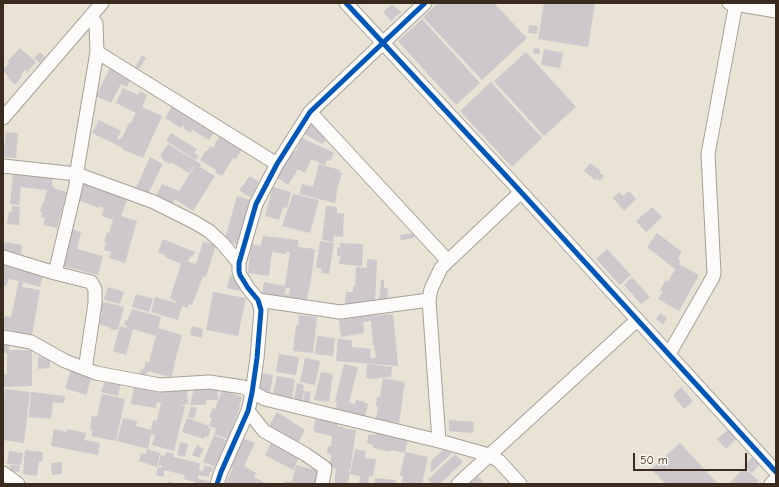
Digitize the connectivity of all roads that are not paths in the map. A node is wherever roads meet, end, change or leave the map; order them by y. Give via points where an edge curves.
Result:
1 (102, 3) edge
2 (346, 3) edge
3 (425, 3) edge
4 (734, 3) edge
5 (776, 11) edge
6 (91, 16) junction
7 (382, 43) junction
8 (97, 52) junction
9 (310, 112) junction
10 (3, 118) edge
11 (277, 164) junction
12 (3, 166) edge
13 (77, 174) junction
14 (522, 192) junction
15 (3, 257) edge
16 (448, 261) junction
17 (239, 263) junction
18 (55, 273) junction
19 (258, 300) junction
20 (429, 300) junction
21 (637, 320) junction
22 (3, 337) edge
23 (669, 354) junction
24 (83, 368) junction
25 (252, 393) junction
26 (248, 411) junction
27 (439, 441) junction
28 (489, 455) junction
29 (776, 472) edge
30 (3, 473) edge
31 (776, 479) edge
32 (18, 484) edge
33 (217, 484) edge
34 (322, 484) edge
35 (458, 484) edge
36 (520, 484) edge
37 (771, 484) edge

1 - 6 street
2 - 7 street
3 - 7 street
4 - 5 street
4 - 23 street via 708,154 714,273
6 - 8 street via 96,24
6 - 10 street
7 - 9 street
7 - 14 street
8 - 11 street
8 - 13 street
9 - 11 street
9 - 16 street
11 - 17 street via 256,204
12 - 13 street
13 - 17 street via 154,202 194,222 209,231
13 - 18 street
14 - 16 street
14 - 21 street
15 - 18 street
16 - 20 street via 441,268
17 - 19 street via 240,275
18 - 24 street via 90,282 95,290 86,363
19 - 20 street via 340,312
19 - 25 street via 261,310
20 - 27 street
21 - 23 street
21 - 28 street
22 - 24 street via 31,342
23 - 29 street
24 - 25 street via 96,373 160,385 209,382 243,387
25 - 26 street
25 - 27 street via 265,399
26 - 33 street
26 - 34 street via 264,431 325,468
27 - 28 street
28 - 35 street
28 - 36 street
30 - 32 street
31 - 37 street

